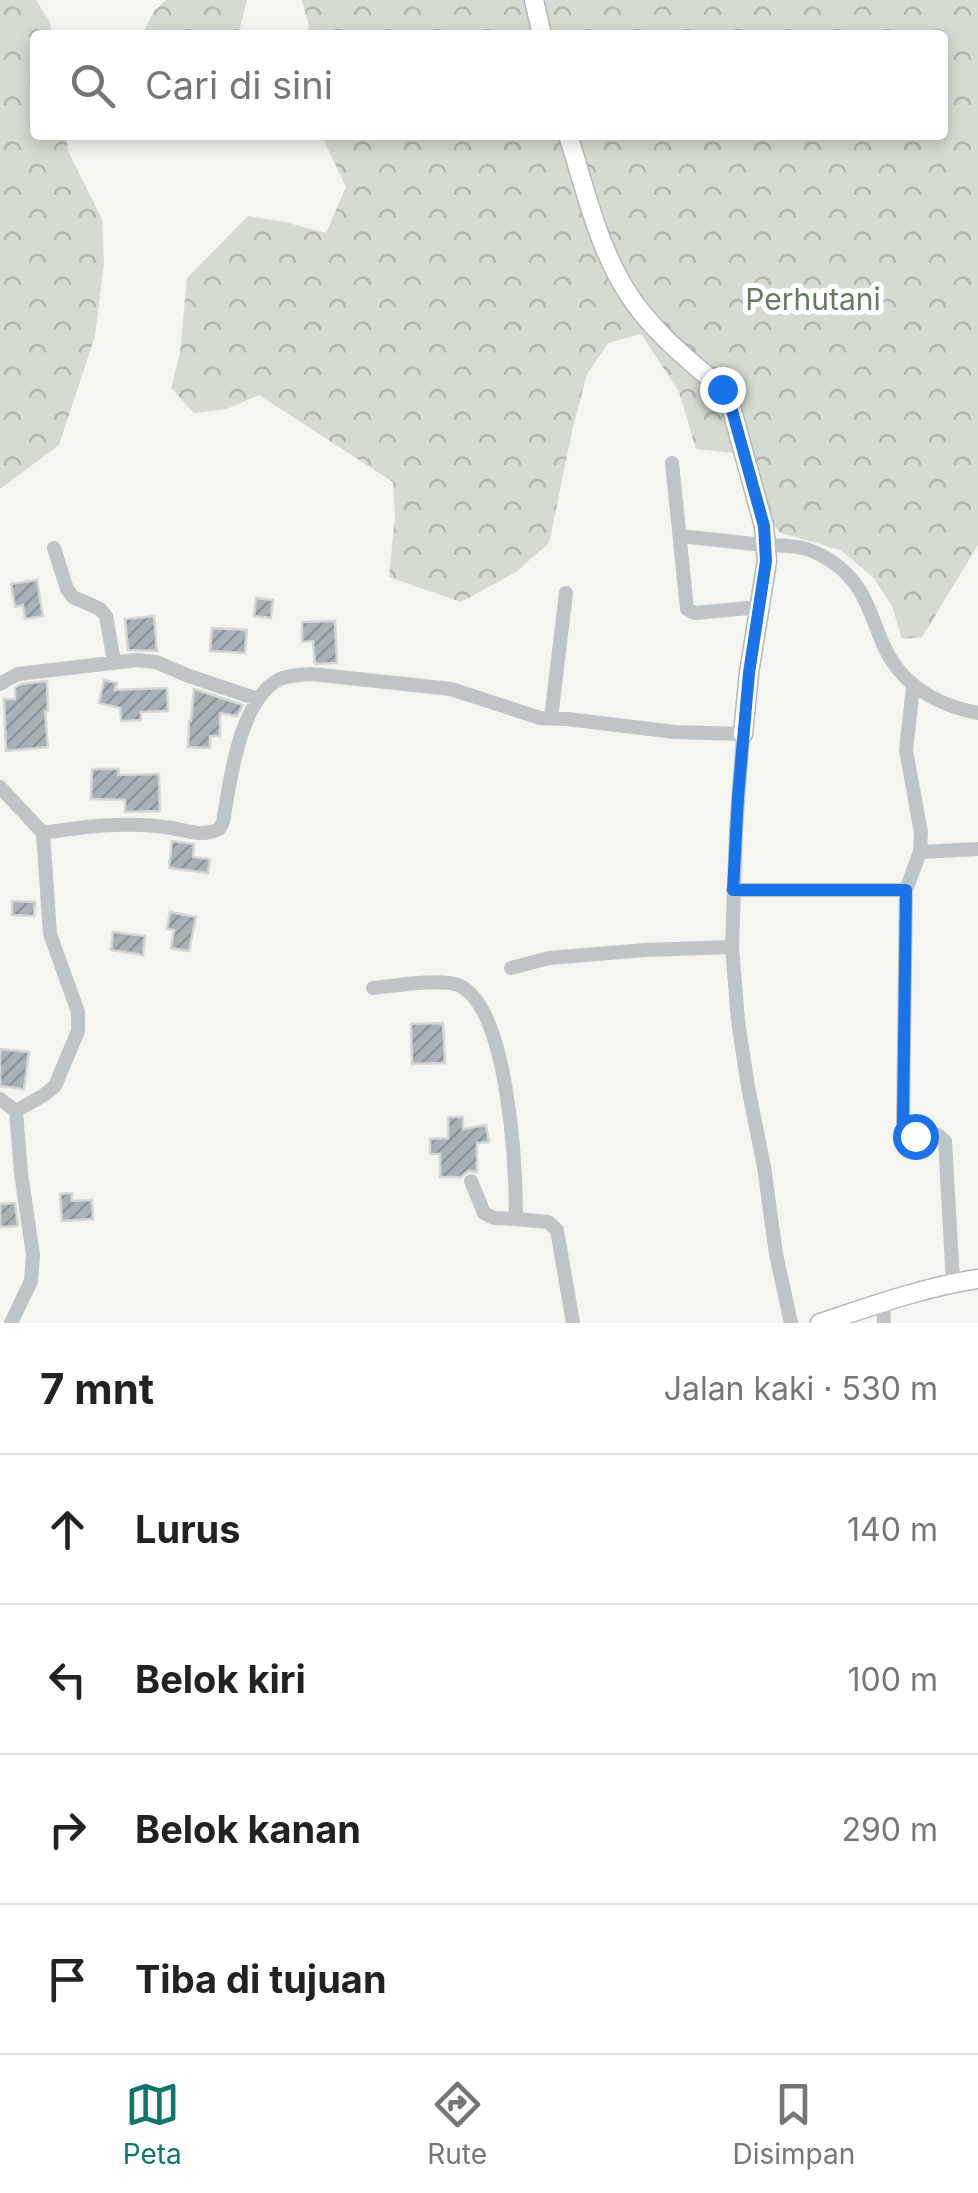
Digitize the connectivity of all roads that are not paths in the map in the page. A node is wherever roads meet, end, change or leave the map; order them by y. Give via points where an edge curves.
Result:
1 (534, 0) edge
2 (541, 30) edge
3 (570, 140) edge
4 (672, 463) dead end
5 (680, 536) junction
6 (767, 545) junction
7 (54, 548) dead end
8 (566, 592) dead end
9 (760, 607) junction
10 (114, 661) junction
11 (0, 684) edge
12 (913, 686) junction
13 (258, 699) junction
14 (978, 713) edge
15 (551, 718) junction
16 (743, 734) junction
17 (0, 787) edge
18 (43, 833) junction
19 (978, 849) edge
20 (920, 852) junction
21 (733, 890) junction
22 (906, 890) junction
23 (732, 947) junction
24 (511, 968) dead end
25 (373, 988) dead end
26 (0, 1100) edge
27 (16, 1111) junction
28 (471, 1180) dead end
29 (516, 1219) junction
30 (978, 1278) edge
31 (954, 1282) junction
32 (882, 1302) junction
33 (11, 1323) edge
34 (573, 1323) edge
35 (791, 1323) edge
36 (820, 1323) edge
37 (884, 1323) edge

1 - 2 main road
3 - 6 main road via 628,294 727,396
4 - 5 street
5 - 6 street
5 - 9 street via 690,612
6 - 9 main road
6 - 12 street via 805,548 852,577 891,660
7 - 10 street via 73,597 106,616
8 - 15 street
9 - 16 main road
10 - 11 street via 18,674
10 - 13 street via 156,662
12 - 14 street
12 - 20 street via 906,750
13 - 15 street via 280,679 311,674 452,688
13 - 18 street via 241,736 219,829 203,834 132,823
15 - 16 street
16 - 21 street
17 - 18 street
18 - 27 street via 50,934 78,1012 78,1031 55,1086
19 - 20 street
20 - 22 street
21 - 22 street
21 - 23 street
22 - 31 street via 903,1122 910,1135 946,1141
23 - 24 street via 550,958
23 - 35 street via 748,1087
25 - 29 street via 452,983 478,1003 497,1050 510,1114
26 - 27 street
27 - 33 street via 32,1255 31,1282
28 - 29 street via 484,1213
29 - 34 street via 548,1222 557,1230
30 - 31 main road
31 - 32 main road
32 - 36 main road
32 - 37 street

